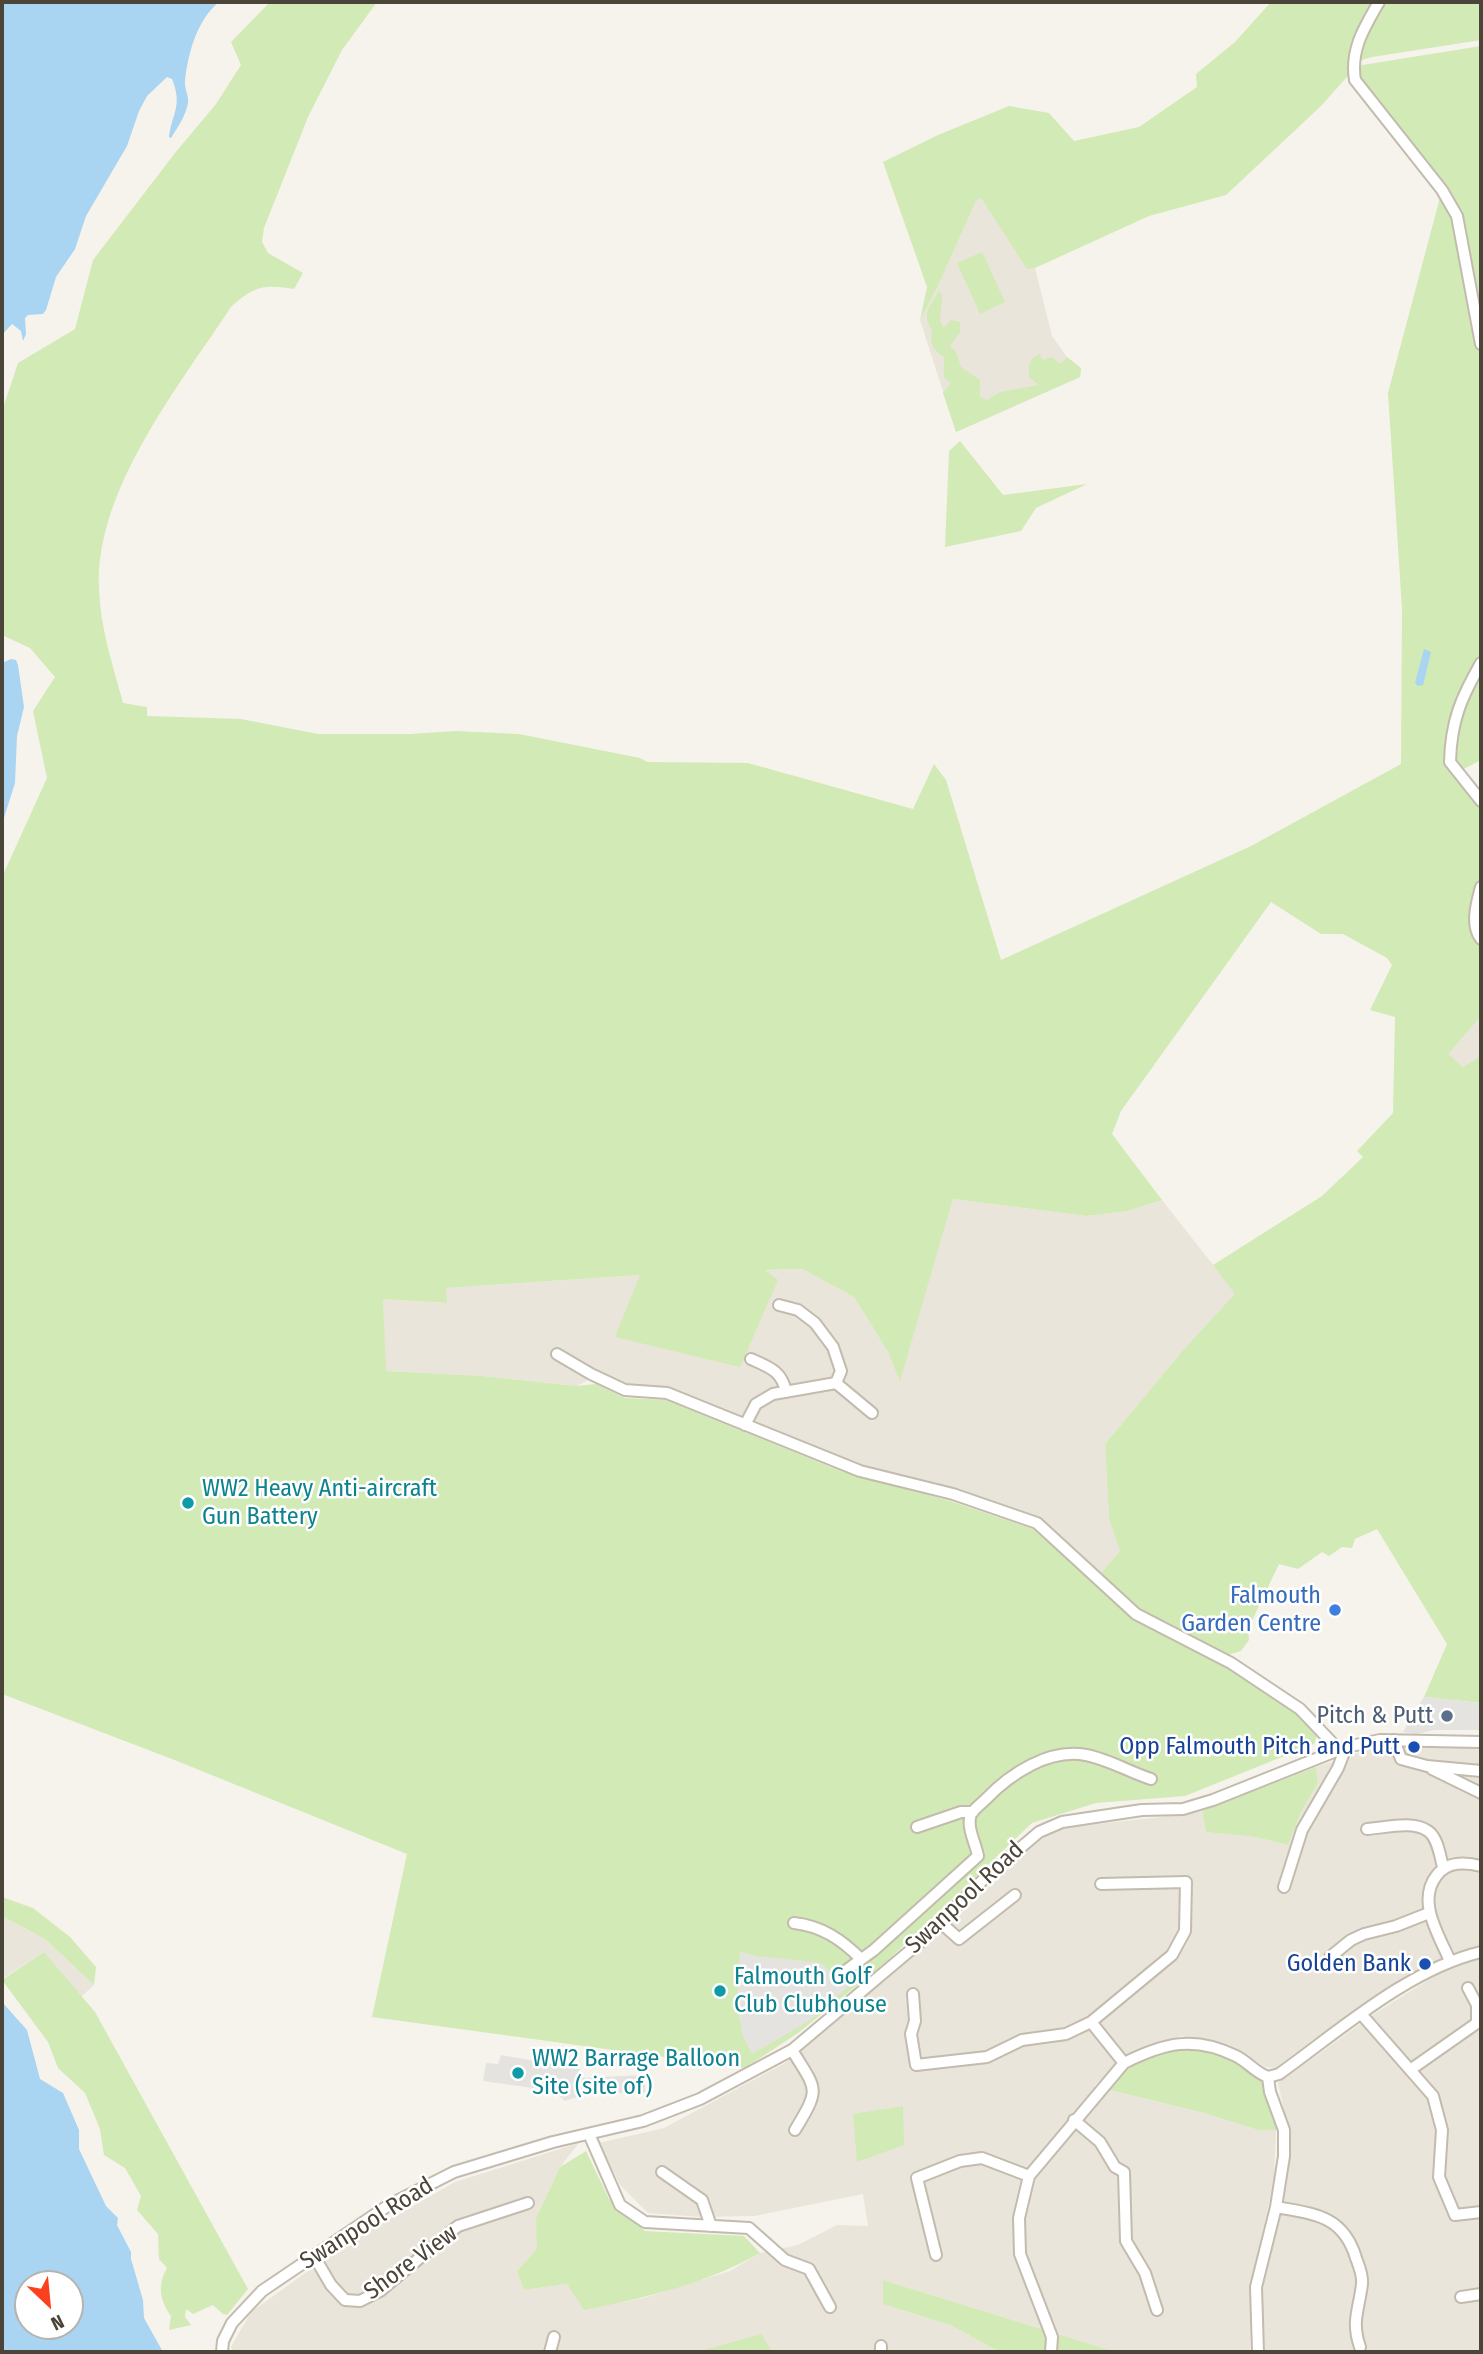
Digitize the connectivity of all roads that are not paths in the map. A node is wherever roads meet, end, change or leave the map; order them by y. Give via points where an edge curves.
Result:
1 (1379, 2) edge
2 (1481, 344) edge
3 (1481, 663) edge
4 (1481, 801) edge
5 (1481, 887) edge
6 (1481, 939) edge
7 (779, 1305) dead end
8 (557, 1354) dead end
9 (751, 1359) dead end
10 (836, 1383) junction
11 (786, 1392) junction
12 (872, 1413) dead end
13 (745, 1425) junction
14 (1394, 1740) junction
15 (1481, 1742) edge
16 (1342, 1748) junction
17 (1427, 1766) junction
18 (1481, 1771) edge
19 (1152, 1779) dead end
20 (1481, 1793) edge
21 (973, 1812) junction
22 (917, 1827) dead end
23 (1367, 1829) dead end
24 (1481, 1866) edge
25 (1443, 1867) junction
26 (1101, 1884) dead end
27 (1284, 1886) dead end
28 (1015, 1895) dead end
29 (1429, 1913) junction
30 (794, 1923) dead end
31 (941, 1923) junction
32 (1481, 1952) edge
33 (1330, 1957) dead end
34 (861, 1959) junction
35 (1450, 1961) junction
36 (837, 1977) dead end
37 (1468, 1988) dead end
38 (913, 1994) dead end
39 (1362, 2015) junction
40 (1091, 2022) junction
41 (792, 2050) junction
42 (1125, 2063) junction
43 (1410, 2070) junction
44 (1269, 2077) junction
45 (1074, 2120) junction
46 (795, 2130) dead end
47 (589, 2134) junction
48 (662, 2172) dead end
49 (1029, 2176) junction
50 (528, 2203) dead end
51 (1276, 2207) junction
52 (1481, 2212) edge
53 (711, 2226) junction
54 (936, 2255) dead end
55 (314, 2256) junction
56 (1481, 2294) edge
57 (1461, 2297) dead end
58 (830, 2307) dead end
59 (1157, 2310) dead end
60 (554, 2337) dead end
61 (1360, 2347) dead end
62 (222, 2352) edge
63 (550, 2352) edge
64 (1051, 2352) edge
65 (1258, 2352) edge

1 - 2 street via 1354,50 1355,80 1442,190 1457,216
3 - 4 street via 1451,732 1450,762
5 - 6 street via 1475,913
7 - 10 street via 798,1310 815,1323 833,1347 841,1371
8 - 13 street via 625,1390 667,1393
9 - 11 street via 784,1380
10 - 11 street
10 - 12 street
11 - 13 street via 756,1404
13 - 16 street via 860,1471 953,1494 1037,1523 1136,1614 1231,1663 1303,1711
14 - 15 street, Swanpool Road
14 - 16 street, Swanpool Road
14 - 17 street via 1401,1759
16 - 27 street via 1338,1768 1302,1830
16 - 31 street, Swanpool Road via 1183,1809 1062,1822 1030,1838
17 - 18 street
17 - 20 street
19 - 21 street via 1084,1754 1065,1755 1020,1771
21 - 22 street
21 - 34 street via 970,1826 978,1856
23 - 25 street via 1412,1826 1428,1831
24 - 25 street via 1460,1863
25 - 29 street via 1427,1897
26 - 40 street via 1185,1882 1185,1931 1172,1955
28 - 31 street via 959,1939
29 - 33 street via 1364,1934
29 - 35 street
30 - 34 street via 836,1937
31 - 41 street, Swanpool Road
32 - 35 street
34 - 36 street
35 - 39 street
37 - 43 street via 1477,2005 1477,2024
38 - 40 street via 915,2065 988,2057 1022,2040 1066,2034
39 - 43 street
39 - 44 street
40 - 42 street
41 - 46 street via 813,2084 813,2101
41 - 47 street, Swanpool Road via 700,2099 643,2121
42 - 44 street via 1171,2044 1189,2043 1226,2052
42 - 45 street
43 - 52 street via 1433,2096 1442,2130 1440,2177 1455,2215
44 - 51 street via 1284,2130
45 - 49 street
45 - 59 street via 1124,2172 1126,2241 1145,2273
47 - 53 street via 620,2205 645,2222
47 - 55 street, Swanpool Road via 454,2172 389,2205
48 - 53 street via 702,2200
49 - 54 street via 982,2158 960,2161 916,2178
49 - 64 street via 1019,2218 1020,2254 1052,2337
50 - 55 street, Shore View via 457,2226 380,2291 360,2301 345,2300
51 - 61 street via 1317,2215 1338,2225 1363,2280 1354,2328
51 - 65 street via 1255,2287
53 - 58 street via 749,2228 785,2260 809,2269
55 - 62 street, Swanpool Road via 262,2291 232,2323
56 - 57 street
60 - 63 street

